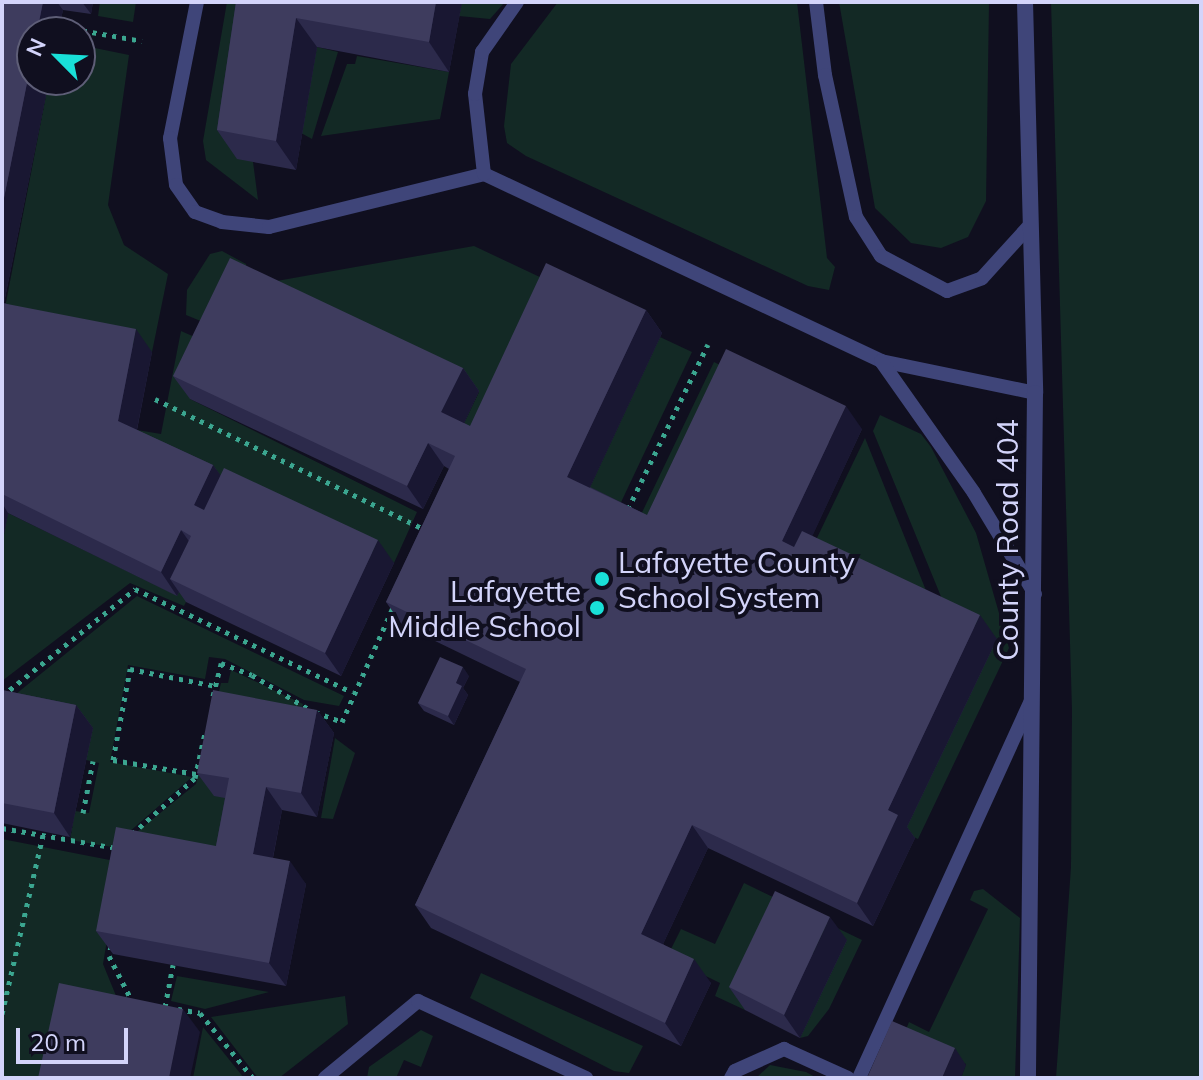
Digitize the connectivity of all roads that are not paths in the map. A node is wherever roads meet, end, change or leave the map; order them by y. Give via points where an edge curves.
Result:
1 (197, 2) edge
2 (517, 2) edge
3 (816, 2) edge
4 (1025, 2) edge
5 (484, 174) junction
6 (1031, 224) junction
7 (881, 361) junction
8 (1035, 393) junction
9 (1035, 594) junction
10 (1035, 693) junction
11 (325, 1078) edge
12 (586, 1078) edge
13 (731, 1078) edge
14 (848, 1078) edge
15 (859, 1078) edge
16 (1028, 1078) edge

1 - 5 lane via 170,138 176,185 195,212 222,222 269,227
2 - 5 lane via 482,52 475,94
3 - 6 lane via 825,75 856,217 881,256 947,291 982,278
4 - 6 street, County Road 404
5 - 7 lane
6 - 8 street, County Road 404
7 - 8 lane
7 - 9 lane via 974,493
8 - 9 street, County Road 404
9 - 10 street, County Road 404
10 - 15 lane
10 - 16 street, County Road 404
11 - 12 lane via 418,1001
13 - 14 lane via 735,1071 784,1049

